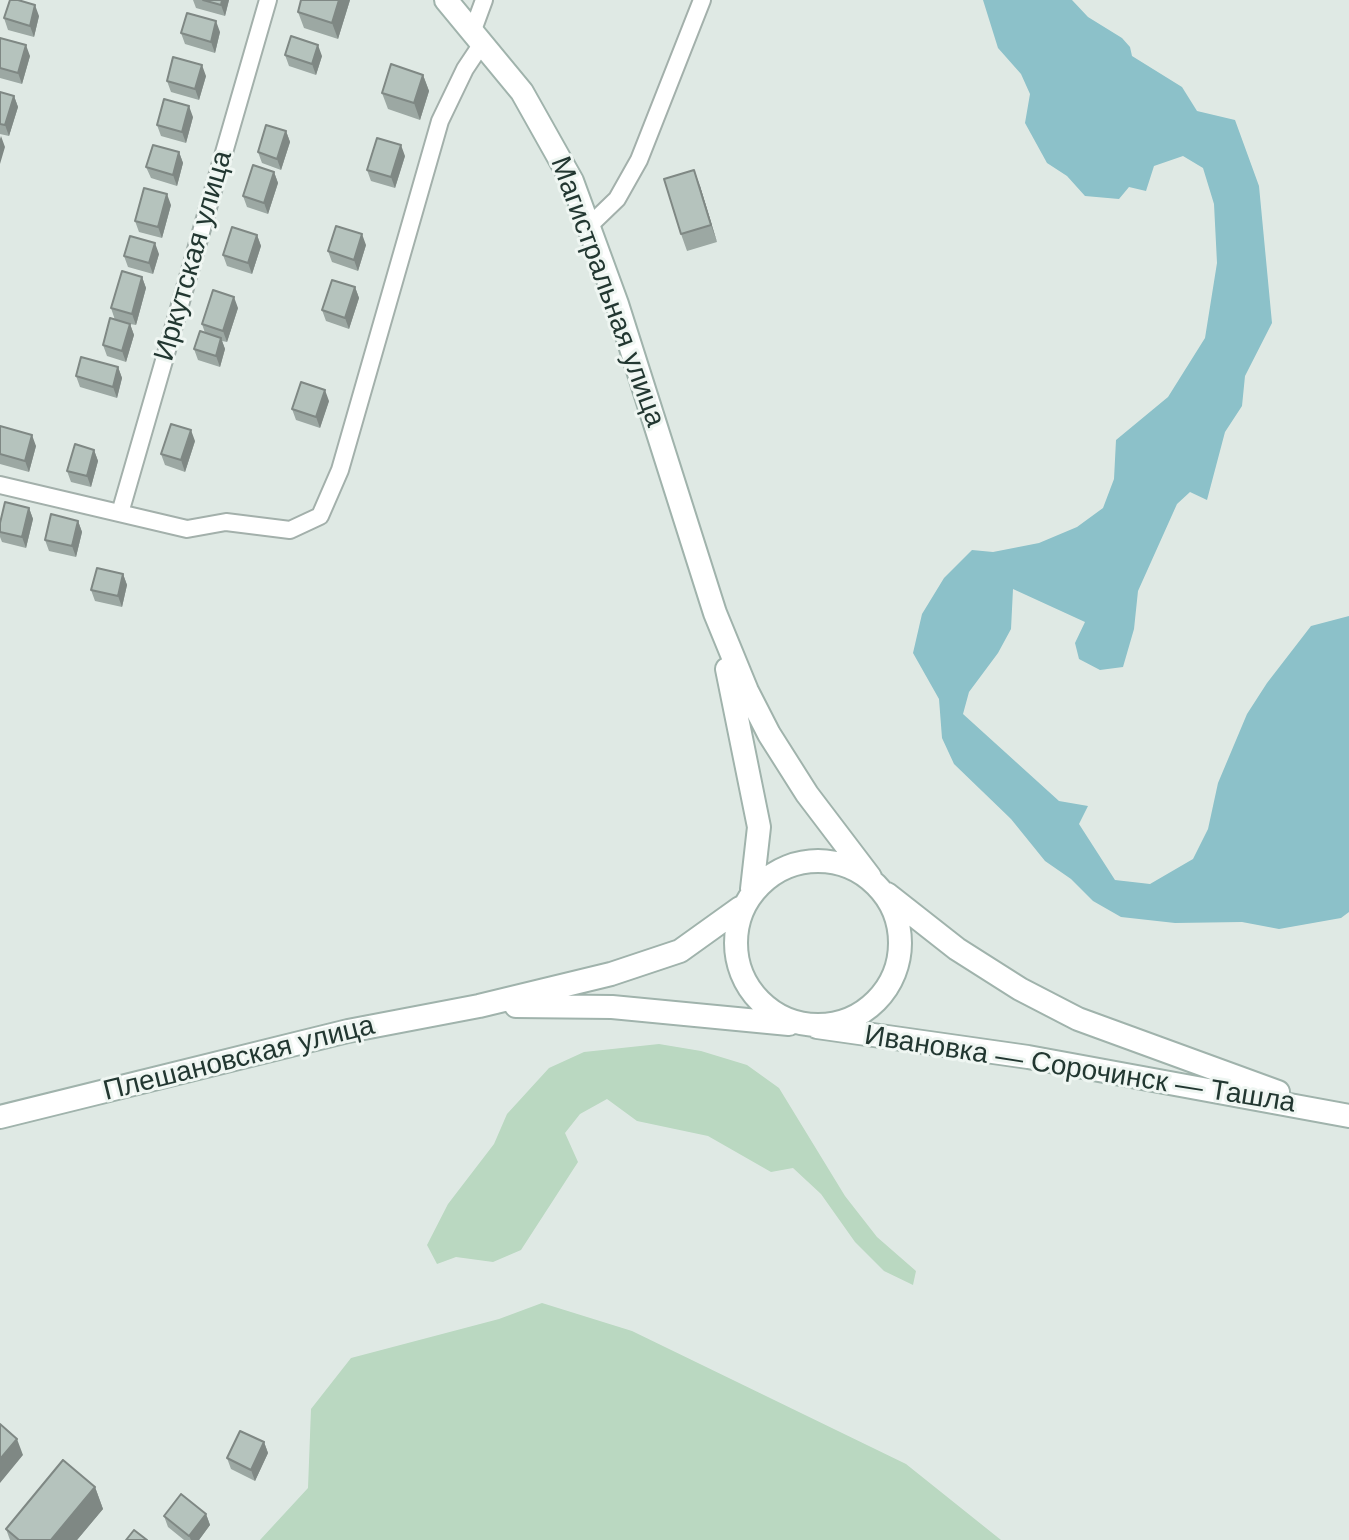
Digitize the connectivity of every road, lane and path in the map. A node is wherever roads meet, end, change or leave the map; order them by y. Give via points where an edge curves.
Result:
1 (268, 0) edge
2 (446, 0) edge
3 (484, 0) edge
4 (702, 0) edge
5 (478, 36) junction
6 (589, 226) junction
7 (0, 485) edge
8 (120, 513) junction
9 (715, 613) junction
10 (878, 885) junction
11 (746, 899) junction
12 (479, 1006) junction
13 (807, 1026) junction
14 (1346, 1115) edge
15 (0, 1117) edge

1 - 8 street, Иркутская улица
2 - 5 main road, Магистральная улица
3 - 5 street
4 - 6 street via 639,160 617,199
5 - 6 main road, Магистральная улица via 549,135
5 - 8 street via 440,121 340,470 320,516 290,530 226,522 187,529
6 - 9 main road, Магистральная улица
7 - 8 street
9 - 10 main road, Магистральная улица via 769,734 807,794
9 - 11 main road, Магистральная улица via 759,827
10 - 11 main road, Ивановка — Сорочинск — Ташла via 847,865 807,863 786,868
10 - 13 main road, Ивановка — Сорочинск — Ташла via 900,939 891,981 863,1012
10 - 14 main road, Ивановка — Сорочинск — Ташла via 957,949 1078,1019
11 - 12 main road via 680,951
11 - 13 main road, Ивановка — Сорочинск — Ташла via 737,943 744,978 773,1012
12 - 13 main road via 612,1007
12 - 15 main road, Плешановская улица via 348,1031
13 - 14 main road, Ивановка — Сорочинск — Ташла via 1028,1057

